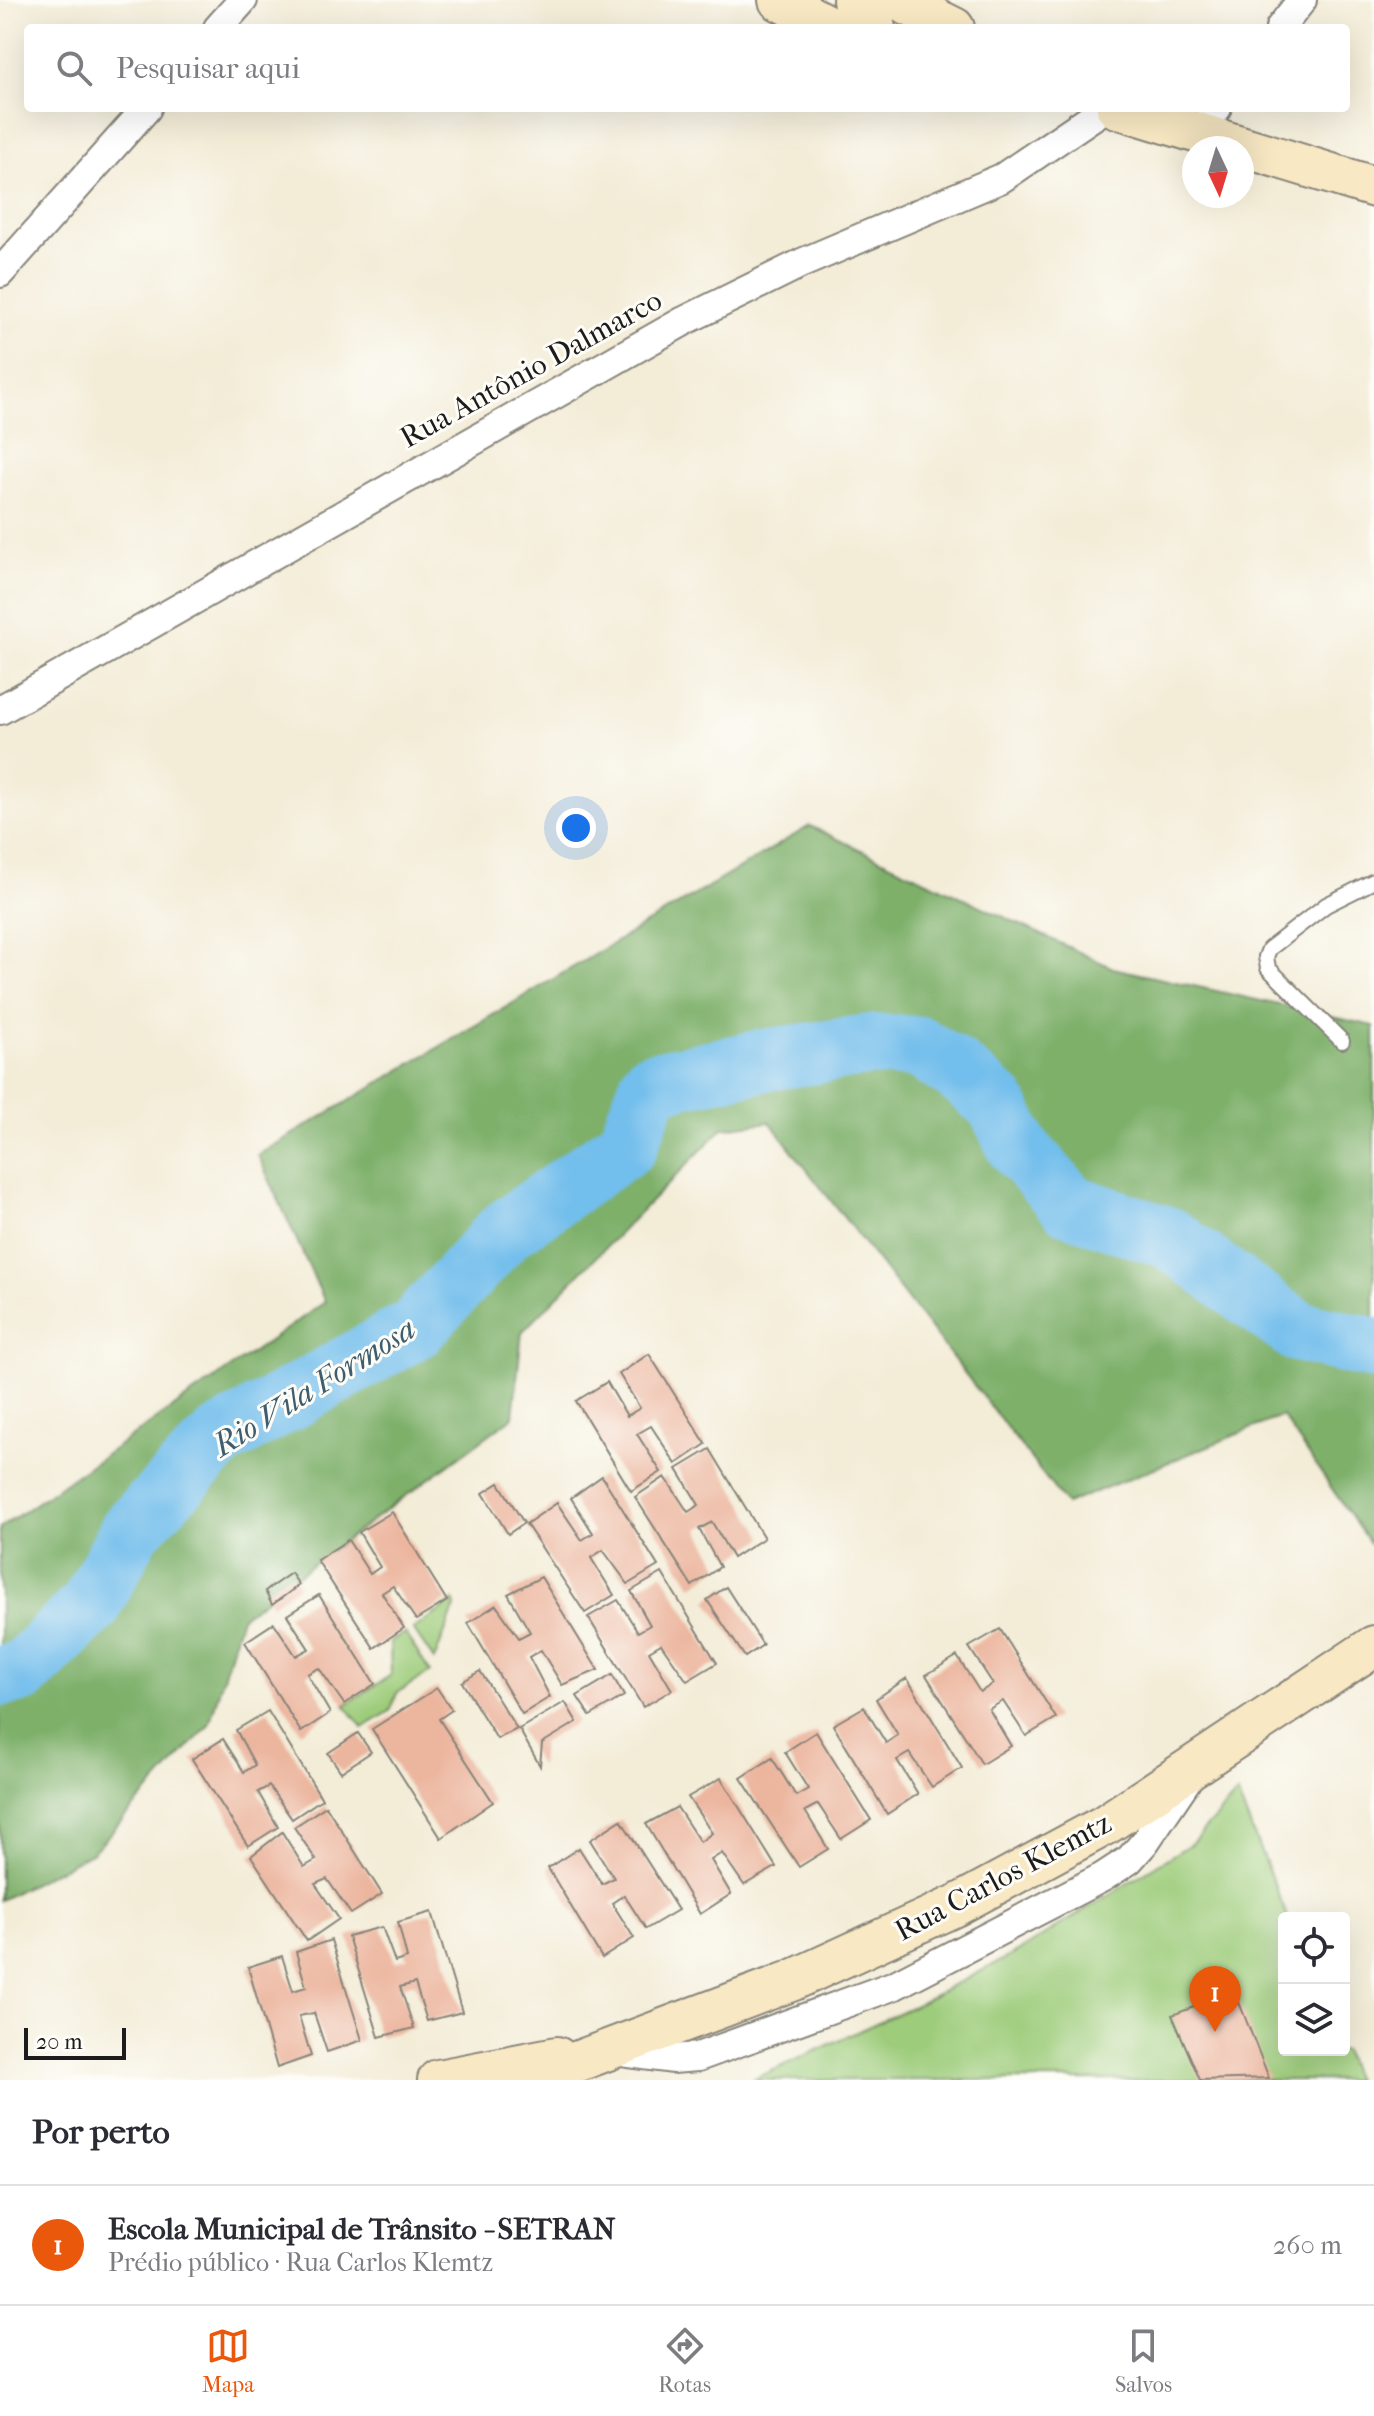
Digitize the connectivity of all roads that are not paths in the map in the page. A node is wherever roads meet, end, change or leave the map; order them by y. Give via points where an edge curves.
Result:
1 (243, 0) edge
2 (779, 0) edge
3 (853, 0) edge
4 (898, 0) edge
5 (1302, 0) edge
6 (943, 16) edge
7 (222, 24) edge
8 (824, 24) edge
9 (872, 24) edge
10 (1283, 24) edge
11 (143, 112) edge
12 (1099, 112) edge
13 (1147, 112) edge
14 (1207, 120) edge
15 (1374, 187) edge
16 (0, 273) edge
17 (0, 710) edge
18 (1374, 881) edge
19 (1342, 1041) dead end
20 (1374, 1646) edge
21 (601, 2050) junction
22 (438, 2080) edge
23 (528, 2080) edge

1 - 7 street
2 - 8 main road
3 - 9 main road
4 - 6 main road
5 - 10 street
11 - 16 street
12 - 17 street, Rua Antônio Dalmarco via 1002,178 745,289 660,334
13 - 14 main road
14 - 15 main road
18 - 19 lane via 1326,905 1269,949 1266,957 1268,968
20 - 21 main road, Rua Carlos Klemtz via 1093,1832 877,1944 676,2026
21 - 22 main road, Rua Carlos Klemtz
21 - 23 main road, Rua Carlos Klemtz

